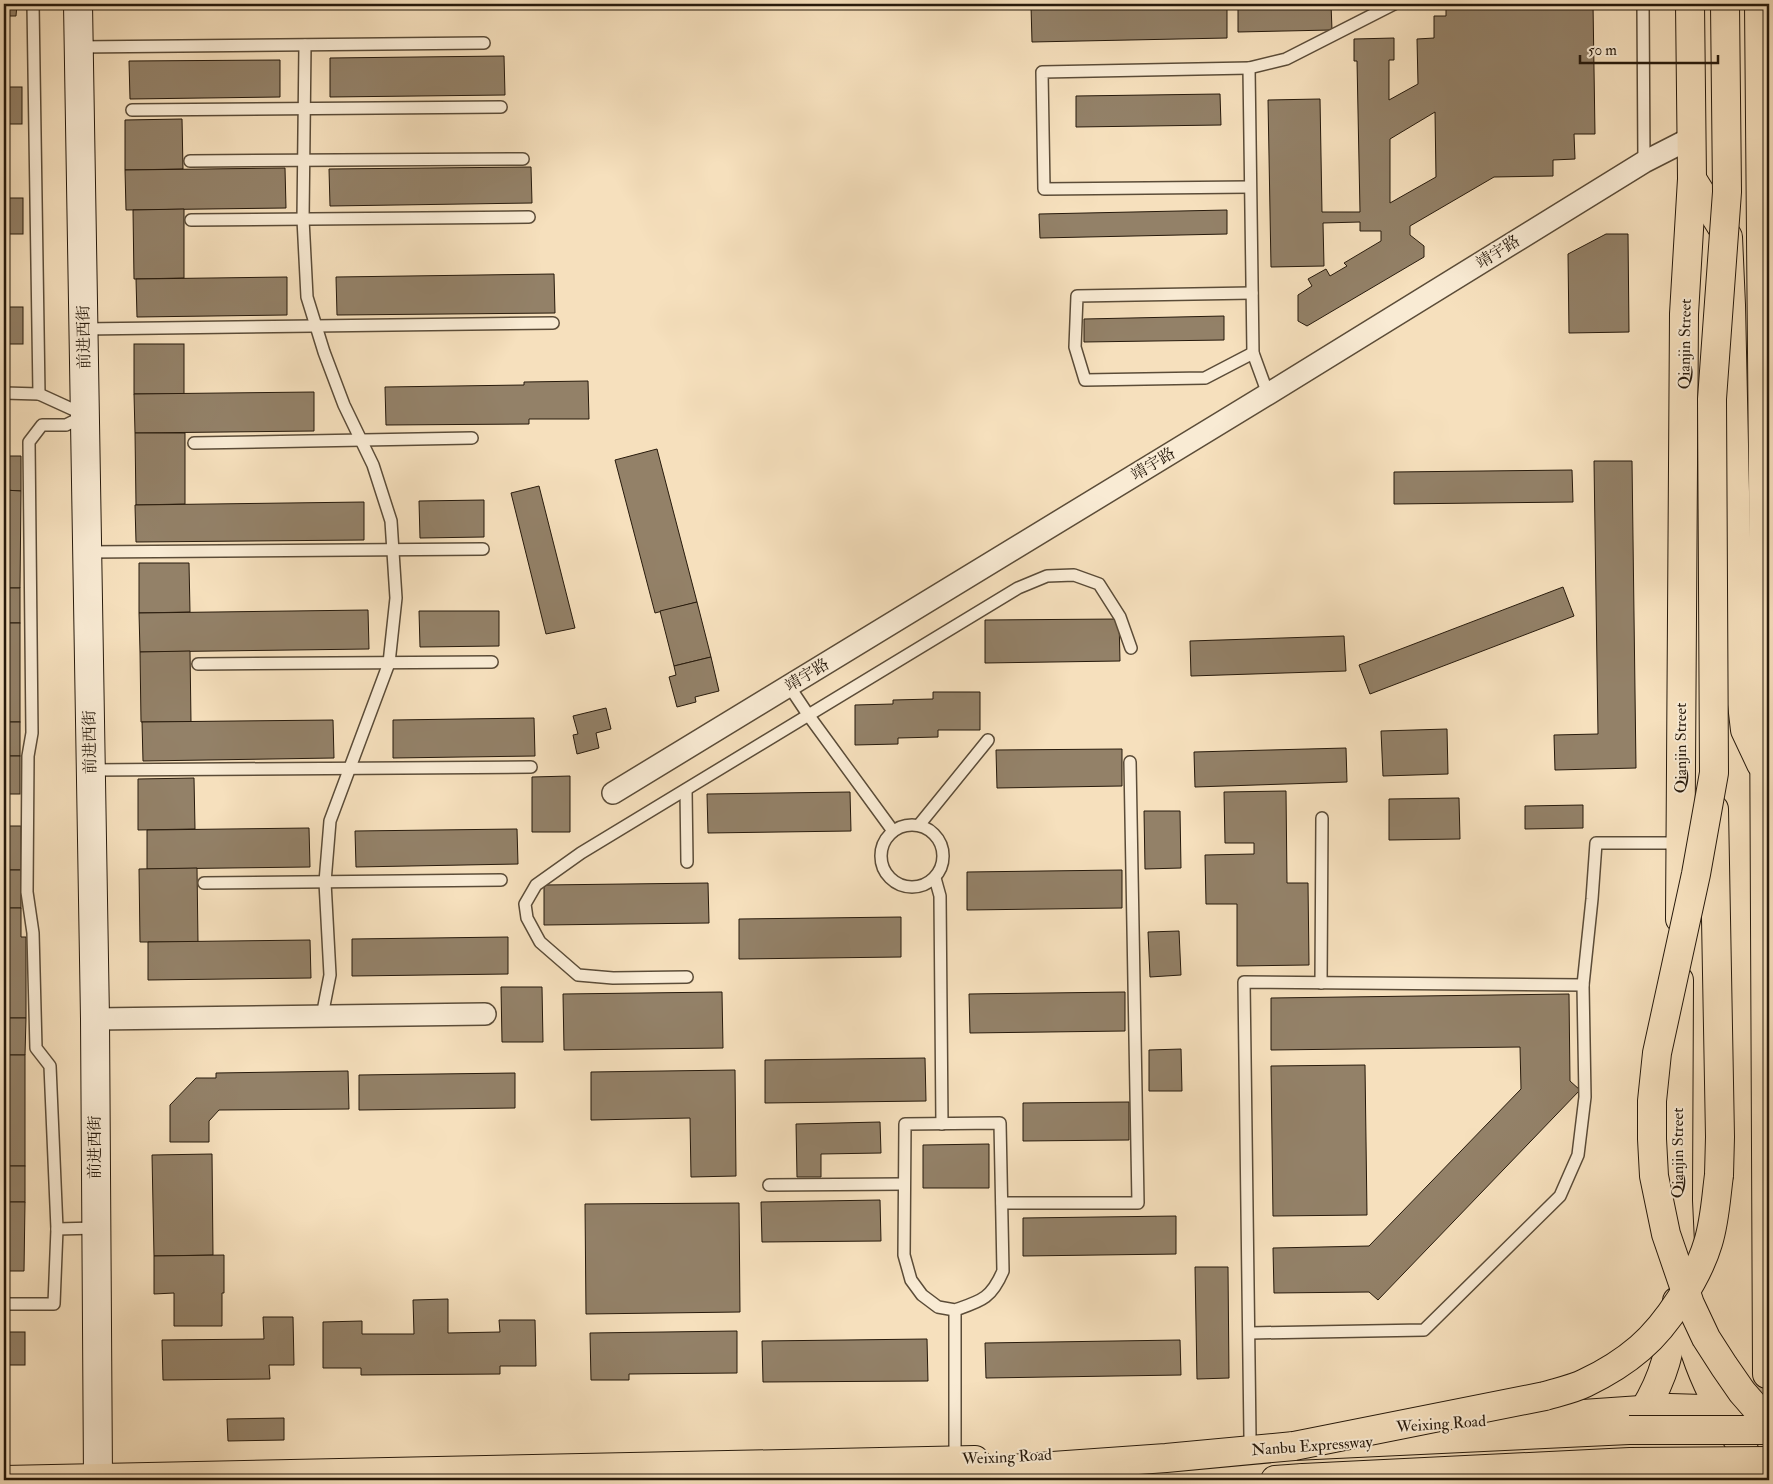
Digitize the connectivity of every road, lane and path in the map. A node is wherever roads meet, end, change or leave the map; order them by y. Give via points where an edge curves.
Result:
1 (33, 4) edge
2 (78, 4) edge
3 (1394, 4) edge
4 (1642, 4) edge
5 (1690, 4) edge
6 (1725, 4) edge
7 (1759, 4) edge
8 (484, 43) dead end
9 (305, 45) junction
10 (79, 47) junction
11 (1249, 68) junction
12 (501, 107) dead end
13 (304, 108) junction
14 (132, 110) dead end
15 (1693, 137) junction
16 (523, 159) dead end
17 (304, 160) junction
18 (190, 161) dead end
19 (1644, 162) junction
20 (1692, 179) junction
21 (1250, 187) junction
22 (529, 217) dead end
23 (303, 219) junction
24 (191, 220) dead end
25 (1252, 292) junction
26 (553, 323) dead end
27 (316, 326) junction
28 (84, 329) junction
29 (1253, 353) junction
30 (4, 393) edge
31 (39, 394) junction
32 (1268, 394) junction
33 (86, 415) junction
34 (472, 438) dead end
35 (361, 440) junction
36 (194, 443) dead end
37 (483, 549) dead end
38 (393, 550) junction
39 (88, 552) junction
40 (1131, 648) dead end
41 (492, 662) dead end
42 (389, 663) junction
43 (198, 664) dead end
44 (789, 686) junction
45 (809, 716) junction
46 (988, 740) dead end
47 (1130, 762) dead end
48 (531, 767) dead end
49 (350, 769) junction
50 (91, 770) junction
51 (1714, 773) junction
52 (1765, 774) junction
53 (686, 790) junction
54 (613, 793) dead end
55 (1322, 818) dead end
56 (919, 825) junction
57 (893, 831) junction
58 (1680, 843) junction
59 (687, 862) dead end
60 (934, 878) junction
61 (501, 880) dead end
62 (325, 882) junction
63 (204, 883) dead end
64 (688, 977) dead end
65 (1321, 983) junction
66 (1583, 985) junction
67 (485, 1014) dead end
68 (322, 1016) junction
69 (95, 1019) junction
70 (942, 1124) junction
71 (904, 1184) junction
72 (769, 1185) dead end
73 (1002, 1203) junction
74 (96, 1228) junction
75 (57, 1229) junction
76 (1682, 1272) junction
77 (4, 1304) edge
78 (954, 1310) junction
79 (1250, 1333) junction
80 (1767, 1374) dead end
81 (1644, 1410) junction
82 (1721, 1410) junction
83 (1769, 1411) edge
84 (1769, 1423) edge
85 (1769, 1430) edge
86 (1250, 1437) junction
87 (1294, 1446) junction
88 (954, 1460) junction
89 (1766, 1471) edge
90 (4, 1480) edge
91 (98, 1480) edge
92 (856, 1480) edge
93 (1275, 1480) edge
94 (1580, 1480) edge

1 - 31 lane
2 - 10 street, 前进西街
3 - 11 lane via 1286,59
4 - 19 lane
5 - 15 main road, Qianjin Street
6 - 51 main road, bridge via 1727,192 1712,399
7 - 52 main road
8 - 9 lane
9 - 10 lane
9 - 13 lane
10 - 28 street, 前进西街
11 - 21 lane
11 - 21 lane via 1042,72 1044,189
12 - 13 lane
13 - 14 lane
13 - 17 lane
15 - 19 street, 靖宇路
15 - 20 main road, Qianjin Street
16 - 17 lane
17 - 18 lane
17 - 23 lane
19 - 32 street, 靖宇路
20 - 52 main road via 1728,237 1739,678 1745,730
20 - 58 main road, Qianjin Street via 1684,314
21 - 25 lane
22 - 23 lane
23 - 24 lane
23 - 27 lane via 307,297
25 - 29 lane
25 - 29 lane via 1077,296 1075,347 1085,380 1205,378
26 - 27 lane
27 - 28 lane
27 - 35 lane via 344,405
28 - 33 street, 前进西街
29 - 32 lane
30 - 31 lane
31 - 33 lane
32 - 44 street, 靖宇路
33 - 39 street, 前进西街
33 - 75 lane via 66,424 42,424 29,442 32,733 28,756 27,892 33,933 36,1048 50,1066
34 - 35 lane
35 - 36 lane
35 - 38 lane via 373,465 391,521
37 - 38 lane
38 - 39 lane
38 - 42 lane via 396,598
39 - 50 street, 前进西街
40 - 45 lane via 1120,617 1099,584 1074,575 1047,576 1018,588
41 - 42 lane
42 - 43 lane
42 - 49 lane
44 - 45 lane
44 - 54 street, 靖宇路
45 - 53 lane
45 - 57 lane
46 - 56 lane
47 - 73 lane via 1138,1203
48 - 49 lane
49 - 50 lane
49 - 62 lane via 330,821
50 - 69 street, 前进西街
51 - 84 main road, bridge via 1696,874 1657,1053 1652,1101 1654,1176 1666,1234 1690,1304 1724,1366
51 - 87 main road, bridge via 1720,1137 1716,1204 1698,1271 1666,1320 1640,1348 1585,1383 1545,1396
52 - 80 main road
53 - 59 lane
53 - 64 lane via 536,885 525,904 527,918 540,942 578,975
55 - 65 lane
56 - 57 lane
56 - 60 lane via 933,832 942,846 943,863
57 - 60 lane via 886,838 881,854 885,872 891,879 899,885 918,887
58 - 66 lane via 1596,843
58 - 76 main road, Qianjin Street via 1678,1201
60 - 70 lane via 940,896
61 - 62 lane
62 - 63 lane
62 - 68 lane via 330,976
65 - 66 lane
65 - 79 lane via 1244,982
66 - 79 lane via 1584,1106 1578,1155 1560,1196 1424,1330
67 - 68 street
68 - 69 street
69 - 74 street, 前进西街
70 - 71 lane via 905,1124
70 - 73 lane via 1000,1123
71 - 72 lane
71 - 78 lane via 904,1255 910,1280 938,1307
73 - 78 lane via 1003,1271 996,1286 980,1301
74 - 75 lane
74 - 91 street, 前进西街
75 - 77 lane via 54,1304
76 - 81 main road via 1668,1357 1656,1392
76 - 82 main road, Qianjin Street via 1686,1320 1698,1361
78 - 88 lane
79 - 86 lane
81 - 82 main road, Weixing Road
81 - 86 main road, Weixing Road
82 - 83 main road, Weixing Road
82 - 89 main road, Qianjin Street
85 - 87 main road, Nanbu Expressway, bridge via 1560,1432
86 - 88 main road, Weixing Road via 1019,1459
87 - 92 main road, Nanbu Expressway
88 - 91 main road, Weixing Road
89 - 93 main road, Nanbu Expressway, bridge via 1630,1462
89 - 94 main road
90 - 91 main road, Weixing Road

